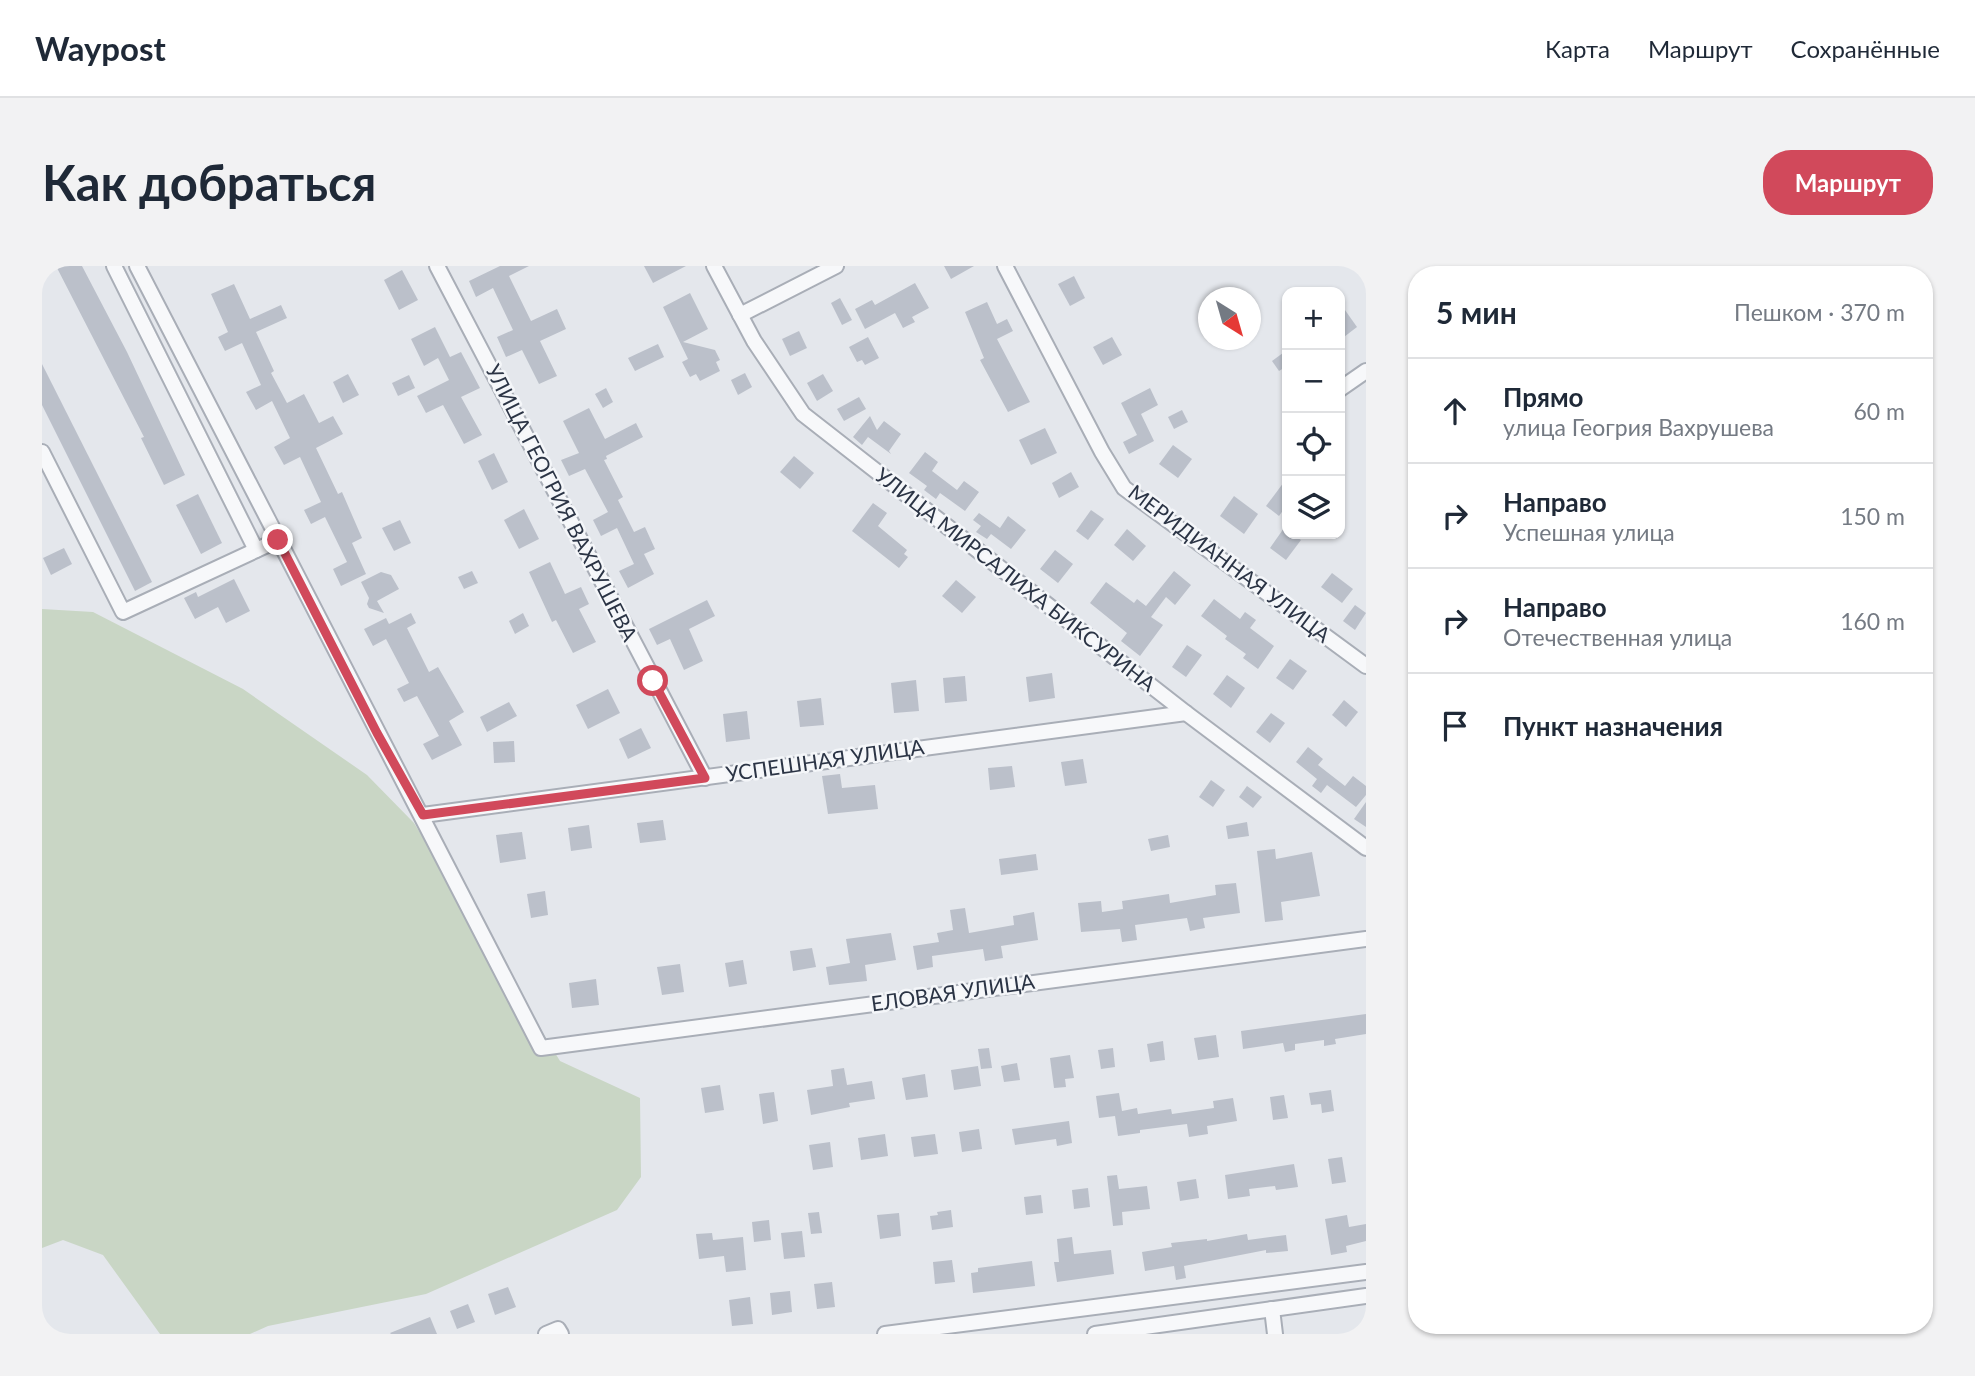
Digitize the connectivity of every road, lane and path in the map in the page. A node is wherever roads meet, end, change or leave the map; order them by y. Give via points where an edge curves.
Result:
1 (114, 266) edge
2 (137, 266) edge
3 (437, 266) edge
4 (714, 266) edge
5 (836, 266) edge
6 (1005, 266) edge
7 (740, 315) junction
8 (1366, 371) edge
9 (1345, 386) edge
10 (42, 452) edge
11 (278, 540) junction
12 (257, 550) junction
13 (1366, 666) edge
14 (1186, 713) junction
15 (705, 778) junction
16 (423, 815) junction
17 (1366, 848) edge
18 (1366, 939) edge
19 (1366, 1272) edge
20 (1366, 1296) edge
21 (1272, 1309) junction
22 (993, 1327) edge
23 (546, 1334) edge
24 (561, 1334) edge
25 (885, 1334) edge
26 (1095, 1334) edge
27 (1275, 1334) edge

1 - 12 street
2 - 11 street
3 - 15 street, УЛИЦА ГЕОГРИЯ ВАХРУШЕВА
4 - 7 street, УЛИЦА МИРСАЛИХА БИКСУРИНА
5 - 7 street
6 - 13 street, МЕРИДИАННАЯ УЛИЦА via 1124,488
7 - 14 street, УЛИЦА МИРСАЛИХА БИКСУРИНА via 803,414
8 - 9 street
10 - 12 street via 123,612
11 - 12 street
11 - 16 street
14 - 15 street, УСПЕШНАЯ УЛИЦА
14 - 17 street, УЛИЦА МИРСАЛИХА БИКСУРИНА
15 - 16 street, УСПЕШНАЯ УЛИЦА
16 - 18 street, ЕЛОВАЯ УЛИЦА via 541,1048
19 - 22 street
20 - 21 street
21 - 26 street
21 - 27 street
22 - 25 street
23 - 24 street via 558,1329

